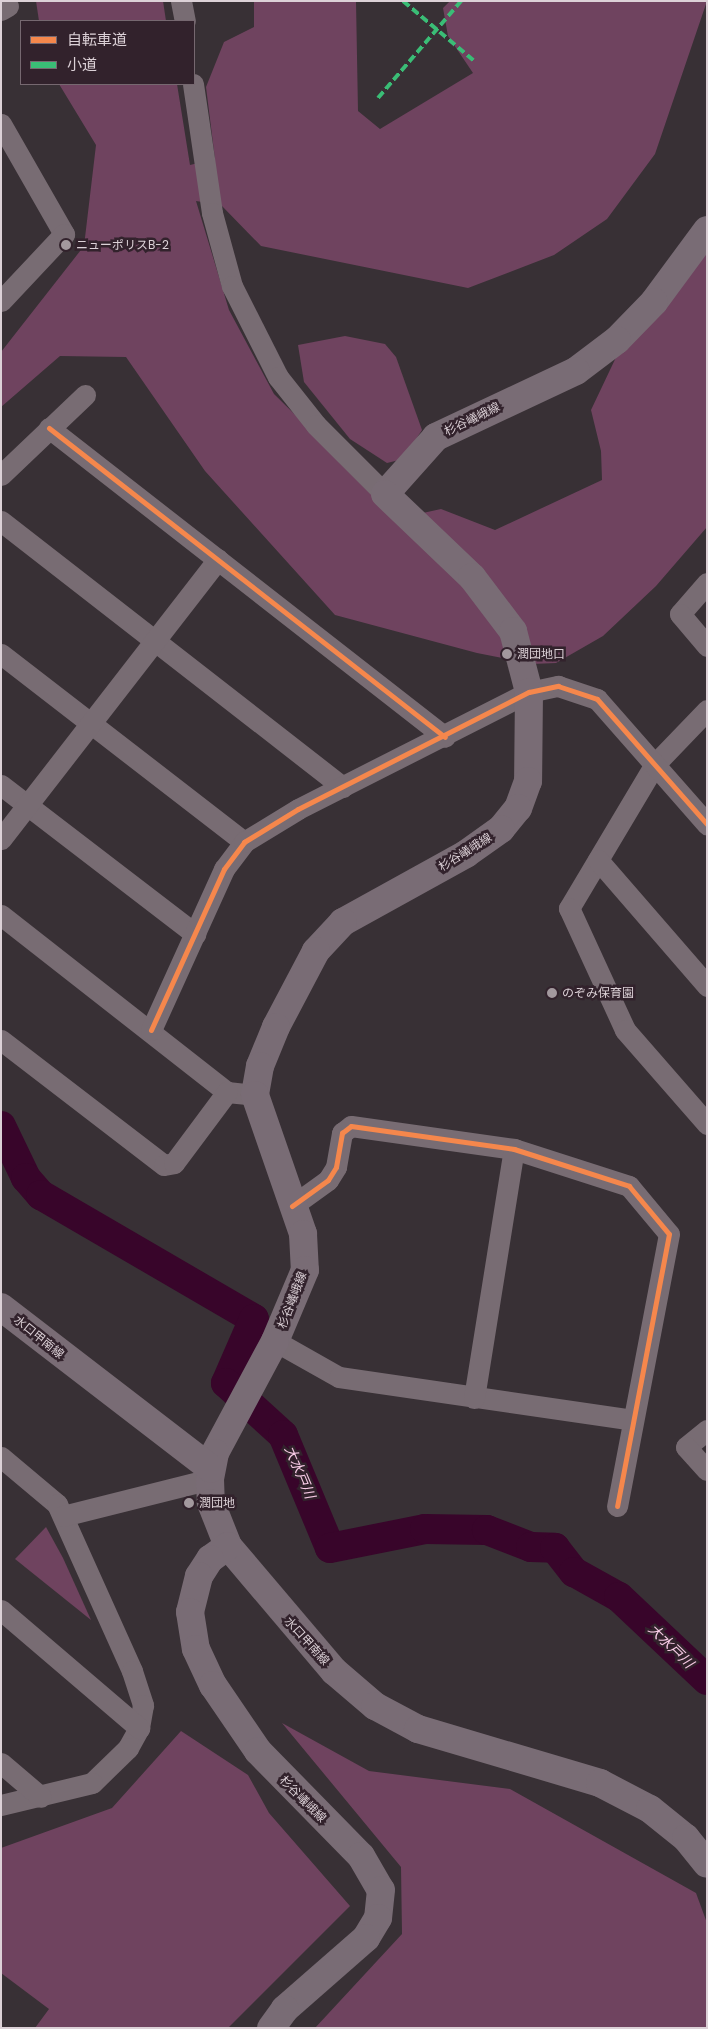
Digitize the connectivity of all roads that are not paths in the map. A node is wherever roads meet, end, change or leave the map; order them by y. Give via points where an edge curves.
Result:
1 (181, 1) edge
2 (185, 20) edge
3 (194, 85) edge
4 (4, 134) edge
5 (707, 230) edge
6 (1, 300) edge
7 (86, 394) dead end
8 (49, 428) junction
9 (1, 475) edge
10 (385, 494) junction
11 (1, 521) edge
12 (218, 559) junction
13 (707, 583) edge
14 (155, 640) junction
15 (707, 646) edge
16 (1, 654) edge
17 (529, 692) junction
18 (707, 710) edge
19 (91, 722) junction
20 (445, 737) junction
21 (655, 764) junction
22 (1, 784) edge
23 (343, 787) junction
24 (28, 805) junction
25 (707, 824) edge
26 (1, 839) edge
27 (244, 842) junction
28 (598, 860) junction
29 (1, 915) edge
30 (195, 934) junction
31 (707, 986) edge
32 (151, 1030) junction
33 (1, 1040) edge
34 (227, 1092) junction
35 (254, 1095) junction
36 (707, 1124) edge
37 (514, 1149) junction
38 (292, 1206) junction
39 (1, 1307) edge
40 (275, 1342) junction
41 (474, 1398) junction
42 (633, 1420) junction
43 (707, 1430) edge
44 (1, 1457) edge
45 (707, 1470) edge
46 (210, 1474) junction
47 (617, 1506) dead end
48 (62, 1516) junction
49 (228, 1546) junction
50 (1, 1610) edge
51 (139, 1728) junction
52 (1, 1763) edge
53 (41, 1797) junction
54 (1, 1806) edge
55 (707, 1864) edge
56 (271, 2028) edge

1 - 2 street
3 - 10 street via 212,213 232,286 278,377 316,425
4 - 6 street via 64,234
5 - 10 main road, 杉谷嶬峨線 via 654,302 616,340 576,371 436,437
7 - 8 street
8 - 9 street
8 - 12 street
10 - 17 main road, 杉谷嶬峨線 via 499,608 512,631
11 - 14 street
12 - 14 street
12 - 20 street
13 - 15 street via 680,614
14 - 19 street
14 - 23 street
16 - 19 street
17 - 20 street
17 - 21 street via 558,686 598,699
17 - 35 main road, 杉谷嶬峨線 via 530,764 518,808 501,829 466,854 343,922 316,951 276,1027 260,1066
18 - 21 street
19 - 24 street
19 - 27 street
20 - 23 street
21 - 25 street
21 - 28 street
22 - 24 street
23 - 27 street via 266,826
24 - 26 street
24 - 30 street
27 - 30 street via 224,869
28 - 31 street
28 - 36 street via 569,908 571,919 625,1030
29 - 32 street
30 - 32 street
32 - 34 street
33 - 34 street via 164,1165 174,1163
34 - 35 street
35 - 38 main road, 杉谷嶬峨線
37 - 38 street via 351,1126 342,1133 336,1167 328,1180
37 - 41 street
37 - 42 street via 629,1186 667,1230
38 - 40 main road, 杉谷嶬峨線 via 306,1250 305,1270
39 - 46 main road, 水口甲南線
40 - 41 street via 339,1377
40 - 46 main road, 杉谷嶬峨線 via 242,1400
41 - 42 street
42 - 47 street
43 - 45 street via 686,1447
44 - 48 street via 57,1504
46 - 48 street
46 - 49 main road, 水口甲南線 via 212,1503
48 - 51 street via 139,1689 143,1705
49 - 55 main road, 水口甲南線 via 334,1671 375,1706 418,1730 600,1783 650,1808 686,1838
49 - 56 main road, 杉谷嶬峨線 via 210,1559 199,1576 190,1612 196,1649 213,1685 258,1752 362,1856 381,1890 378,1918 366,1938 286,2009
50 - 51 street
51 - 53 street via 120,1759 92,1783
52 - 53 street
53 - 54 street

